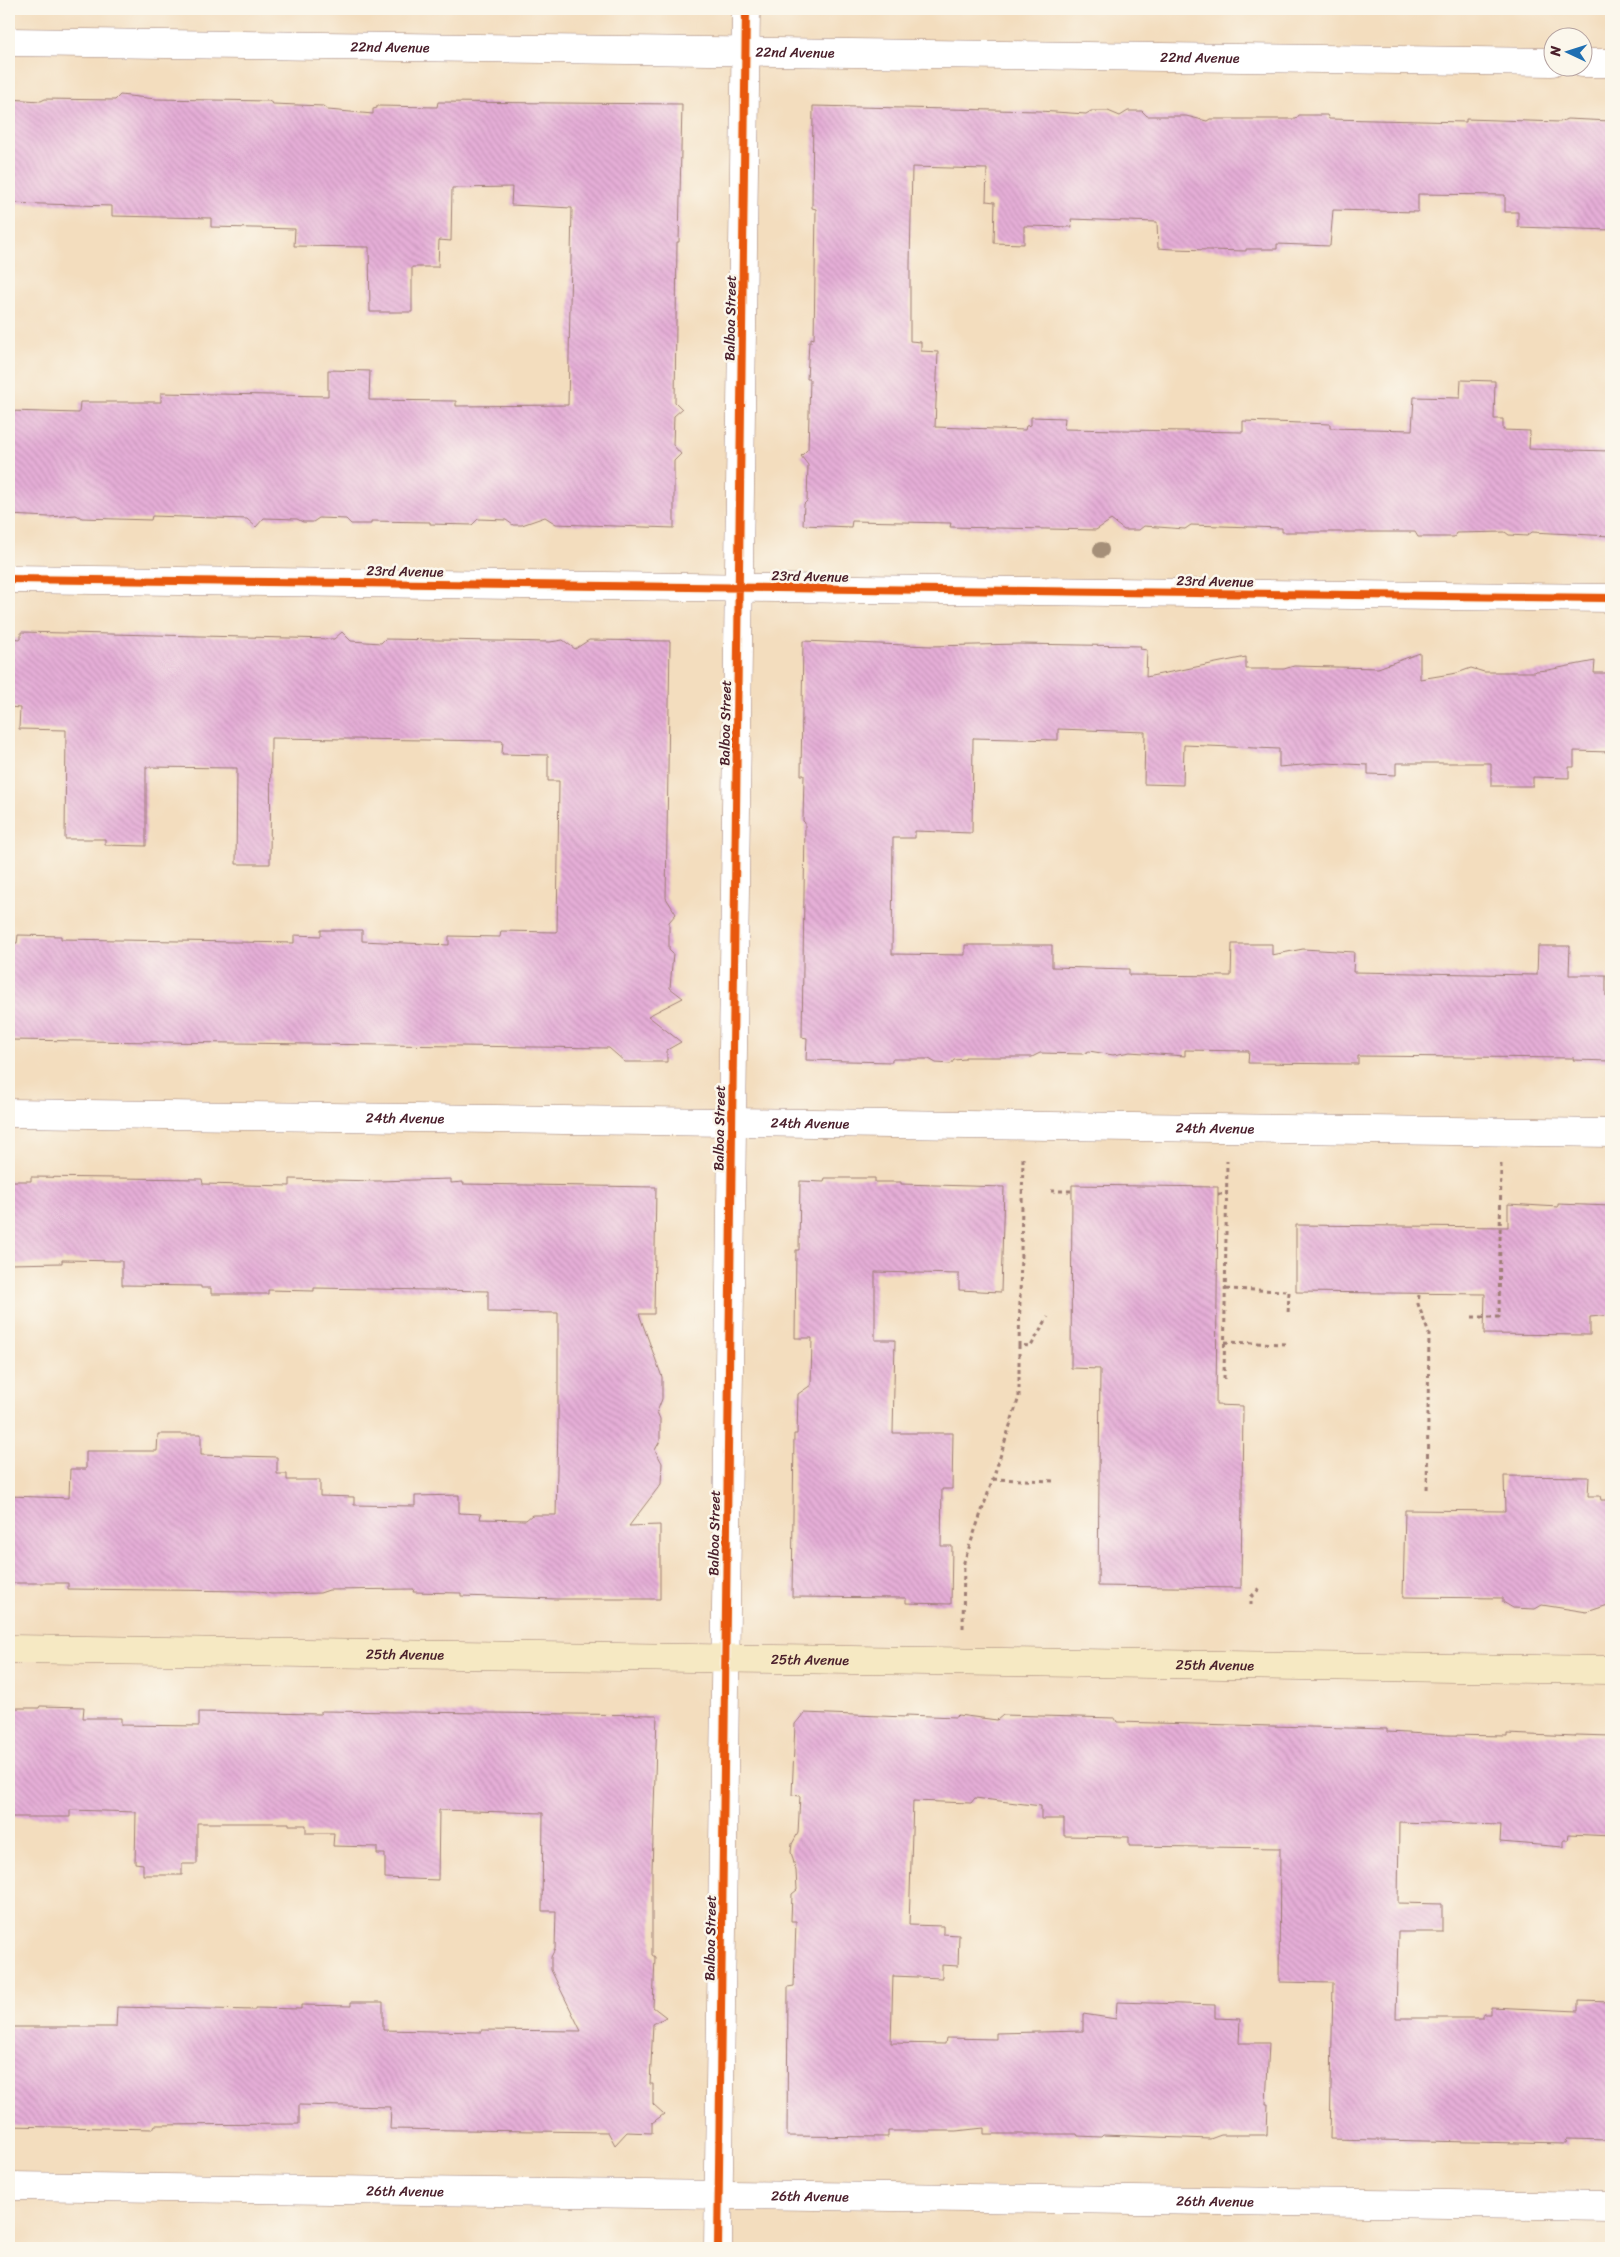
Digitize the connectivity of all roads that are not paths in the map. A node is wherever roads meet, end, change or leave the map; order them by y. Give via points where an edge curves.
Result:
1 (746, 9) edge
2 (9, 42) edge
3 (746, 52) junction
4 (1542, 62) edge
5 (1592, 63) edge
6 (1611, 63) edge
7 (9, 578) edge
8 (739, 587) junction
9 (1611, 598) edge
10 (9, 1113) edge
11 (732, 1122) junction
12 (1611, 1132) edge
13 (9, 1650) edge
14 (725, 1658) junction
15 (1611, 1670) edge
16 (9, 2186) edge
17 (718, 2194) junction
18 (1611, 2206) edge
19 (718, 2248) edge

1 - 3 street, Balboa Street
2 - 3 street, 22nd Avenue
3 - 4 street, 22nd Avenue
3 - 8 street, Balboa Street
5 - 6 street
7 - 8 street, 23rd Avenue
8 - 9 street, 23rd Avenue
8 - 11 street, Balboa Street
10 - 11 street, 24th Avenue
11 - 12 street, 24th Avenue
11 - 14 street, Balboa Street
13 - 14 main road, 25th Avenue
14 - 15 main road, 25th Avenue
14 - 17 street, Balboa Street
16 - 17 street, 26th Avenue
17 - 18 street, 26th Avenue
17 - 19 street, Balboa Street

